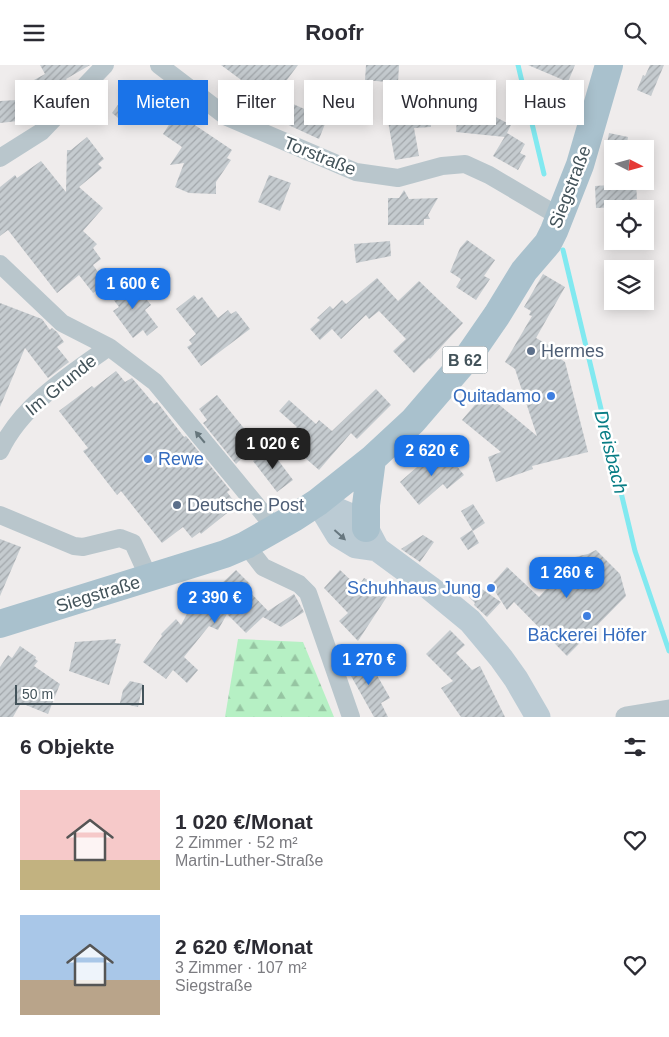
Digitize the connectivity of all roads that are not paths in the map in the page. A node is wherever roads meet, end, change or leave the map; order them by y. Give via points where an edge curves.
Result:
1 (106, 65) edge
2 (160, 65) edge
3 (610, 65) edge
4 (600, 95) junction
5 (0, 158) edge
6 (550, 211) junction
7 (0, 264) edge
8 (524, 271) junction
9 (109, 347) junction
10 (0, 451) edge
11 (372, 459) junction
12 (318, 502) junction
13 (0, 515) edge
14 (276, 529) junction
15 (372, 538) junction
16 (246, 545) junction
17 (149, 578) junction
18 (0, 624) edge
19 (669, 710) edge
20 (351, 717) edge
21 (538, 717) edge
22 (626, 717) edge

1 - 5 street via 41,132
2 - 6 street, Torstraße via 228,117 356,172 398,177 465,164
3 - 4 main road, Siegstraße / B 62
4 - 6 main road, Siegstraße / B 62
4 - 8 main road, Siegstraße / B 62 via 565,206 548,243
6 - 8 main road, Siegstraße / B 62
7 - 9 street via 62,323
8 - 11 main road, Siegstraße / B 62 via 468,357 413,421
9 - 10 street, Im Grunde via 78,368 29,410
14 -> 9 street via 155,381
11 - 12 main road, Siegstraße / B 62
11 - 15 main road via 366,505
12 - 14 main road, Siegstraße / B 62
12 - 15 main road via 349,515
13 - 17 street via 74,546 83,547 120,537 133,543
14 - 16 main road, Siegstraße / B 62
15 - 21 main road via 470,621 516,679
16 - 17 main road, Siegstraße / B 62
16 - 20 street via 263,567 299,584 308,593
17 - 18 main road, Siegstraße / B 62
19 - 22 street

